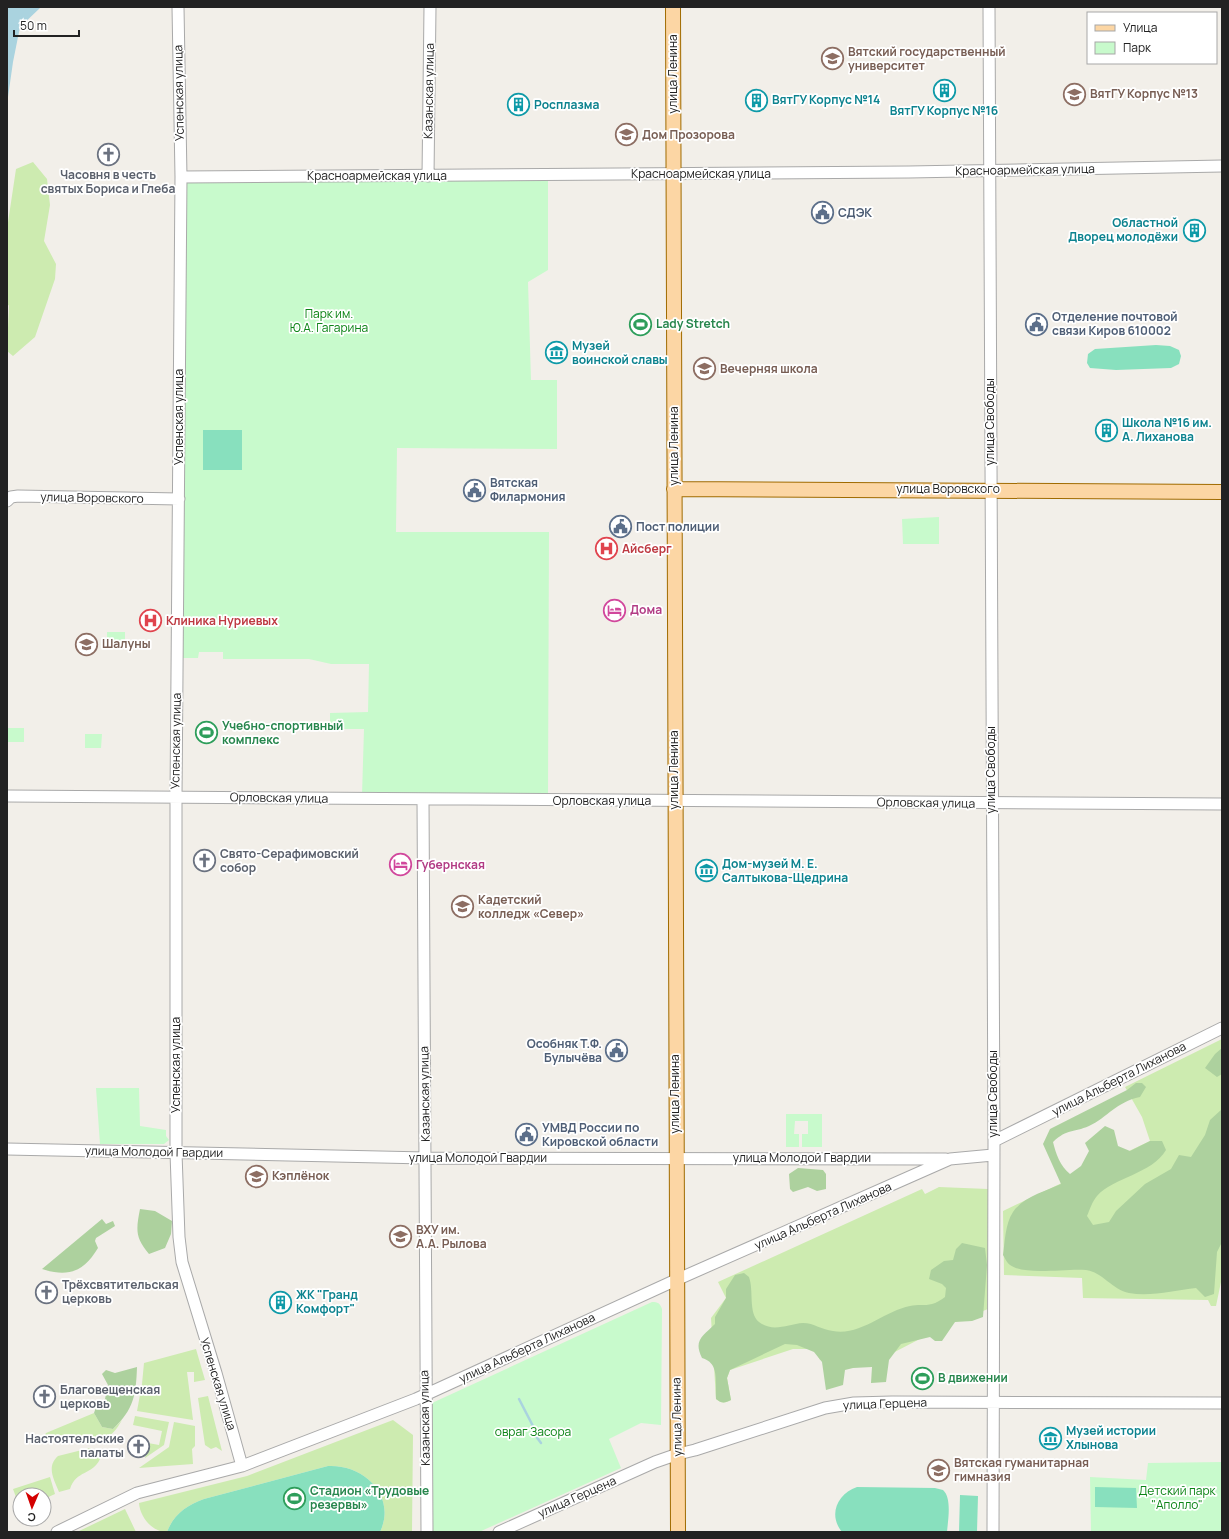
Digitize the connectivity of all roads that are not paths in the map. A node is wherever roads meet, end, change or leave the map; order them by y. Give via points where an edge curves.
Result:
1 (178, 7) edge
2 (430, 7) edge
3 (673, 7) edge
4 (989, 7) edge
5 (1222, 166) edge
6 (989, 170) junction
7 (674, 174) junction
8 (428, 176) junction
9 (181, 177) junction
10 (674, 489) junction
11 (990, 489) junction
12 (1222, 492) edge
13 (179, 499) junction
14 (7, 501) edge
15 (7, 796) edge
16 (176, 797) junction
17 (423, 799) junction
18 (675, 801) junction
19 (992, 804) junction
20 (1222, 804) edge
21 (1222, 1028) edge
22 (994, 1141) junction
23 (7, 1149) edge
24 (176, 1153) junction
25 (993, 1156) junction
26 (426, 1158) junction
27 (676, 1158) junction
28 (950, 1160) junction
29 (676, 1280) junction
30 (425, 1395) junction
31 (992, 1403) junction
32 (1222, 1403) edge
33 (678, 1454) junction
34 (242, 1466) junction
35 (57, 1532) edge
36 (427, 1532) edge
37 (499, 1532) edge
38 (678, 1532) edge
39 (993, 1532) edge

1 - 9 street, Успенская улица
2 - 8 street, Казанская улица
3 - 7 main road, улица Ленина
4 - 6 street, улица Свободы
5 - 6 street, Красноармейская улица
6 - 7 street, Красноармейская улица
6 - 11 street, улица Свободы
7 - 8 street, Красноармейская улица
7 - 10 main road, улица Ленина
8 - 9 street, Красноармейская улица
9 - 13 street, Успенская улица
10 - 11 main road, улица Воровского
10 - 18 main road, улица Ленина
11 - 12 main road, улица Воровского
11 - 19 street, улица Свободы
13 - 14 street, улица Воровского via 18,496
13 - 16 street, Успенская улица
15 - 16 street, Орловская улица
16 - 17 street, Орловская улица
16 - 24 street, Успенская улица
17 - 18 street, Орловская улица
17 - 26 street, Казанская улица
18 - 19 street, Орловская улица
18 - 27 main road, улица Ленина
19 - 20 street, Орловская улица
19 - 22 street, улица Свободы
21 - 22 street, улица Альберта Лиханова
22 - 25 street, улица Свободы
23 - 24 street, улица Молодой Гвардии
24 - 26 street, улица Молодой Гвардии
24 - 34 street, Успенская улица via 182,1262
25 - 28 street, улица Альберта Лиханова
25 - 31 street, улица Свободы
26 - 27 street, улица Молодой Гвардии
26 - 30 street, Казанская улица
27 - 28 street, улица Молодой Гвардии
27 - 29 main road, улица Ленина
28 - 29 street, улица Альберта Лиханова
29 - 30 street, улица Альберта Лиханова
29 - 33 main road, улица Ленина
30 - 34 street, улица Альберта Лиханова
30 - 36 street, Казанская улица
31 - 32 street, улица Герцена
31 - 33 street, улица Герцена via 839,1405
31 - 39 street, улица Свободы
33 - 37 street, улица Герцена
33 - 38 main road, улица Ленина
34 - 35 street, улица Альберта Лиханова via 137,1493

